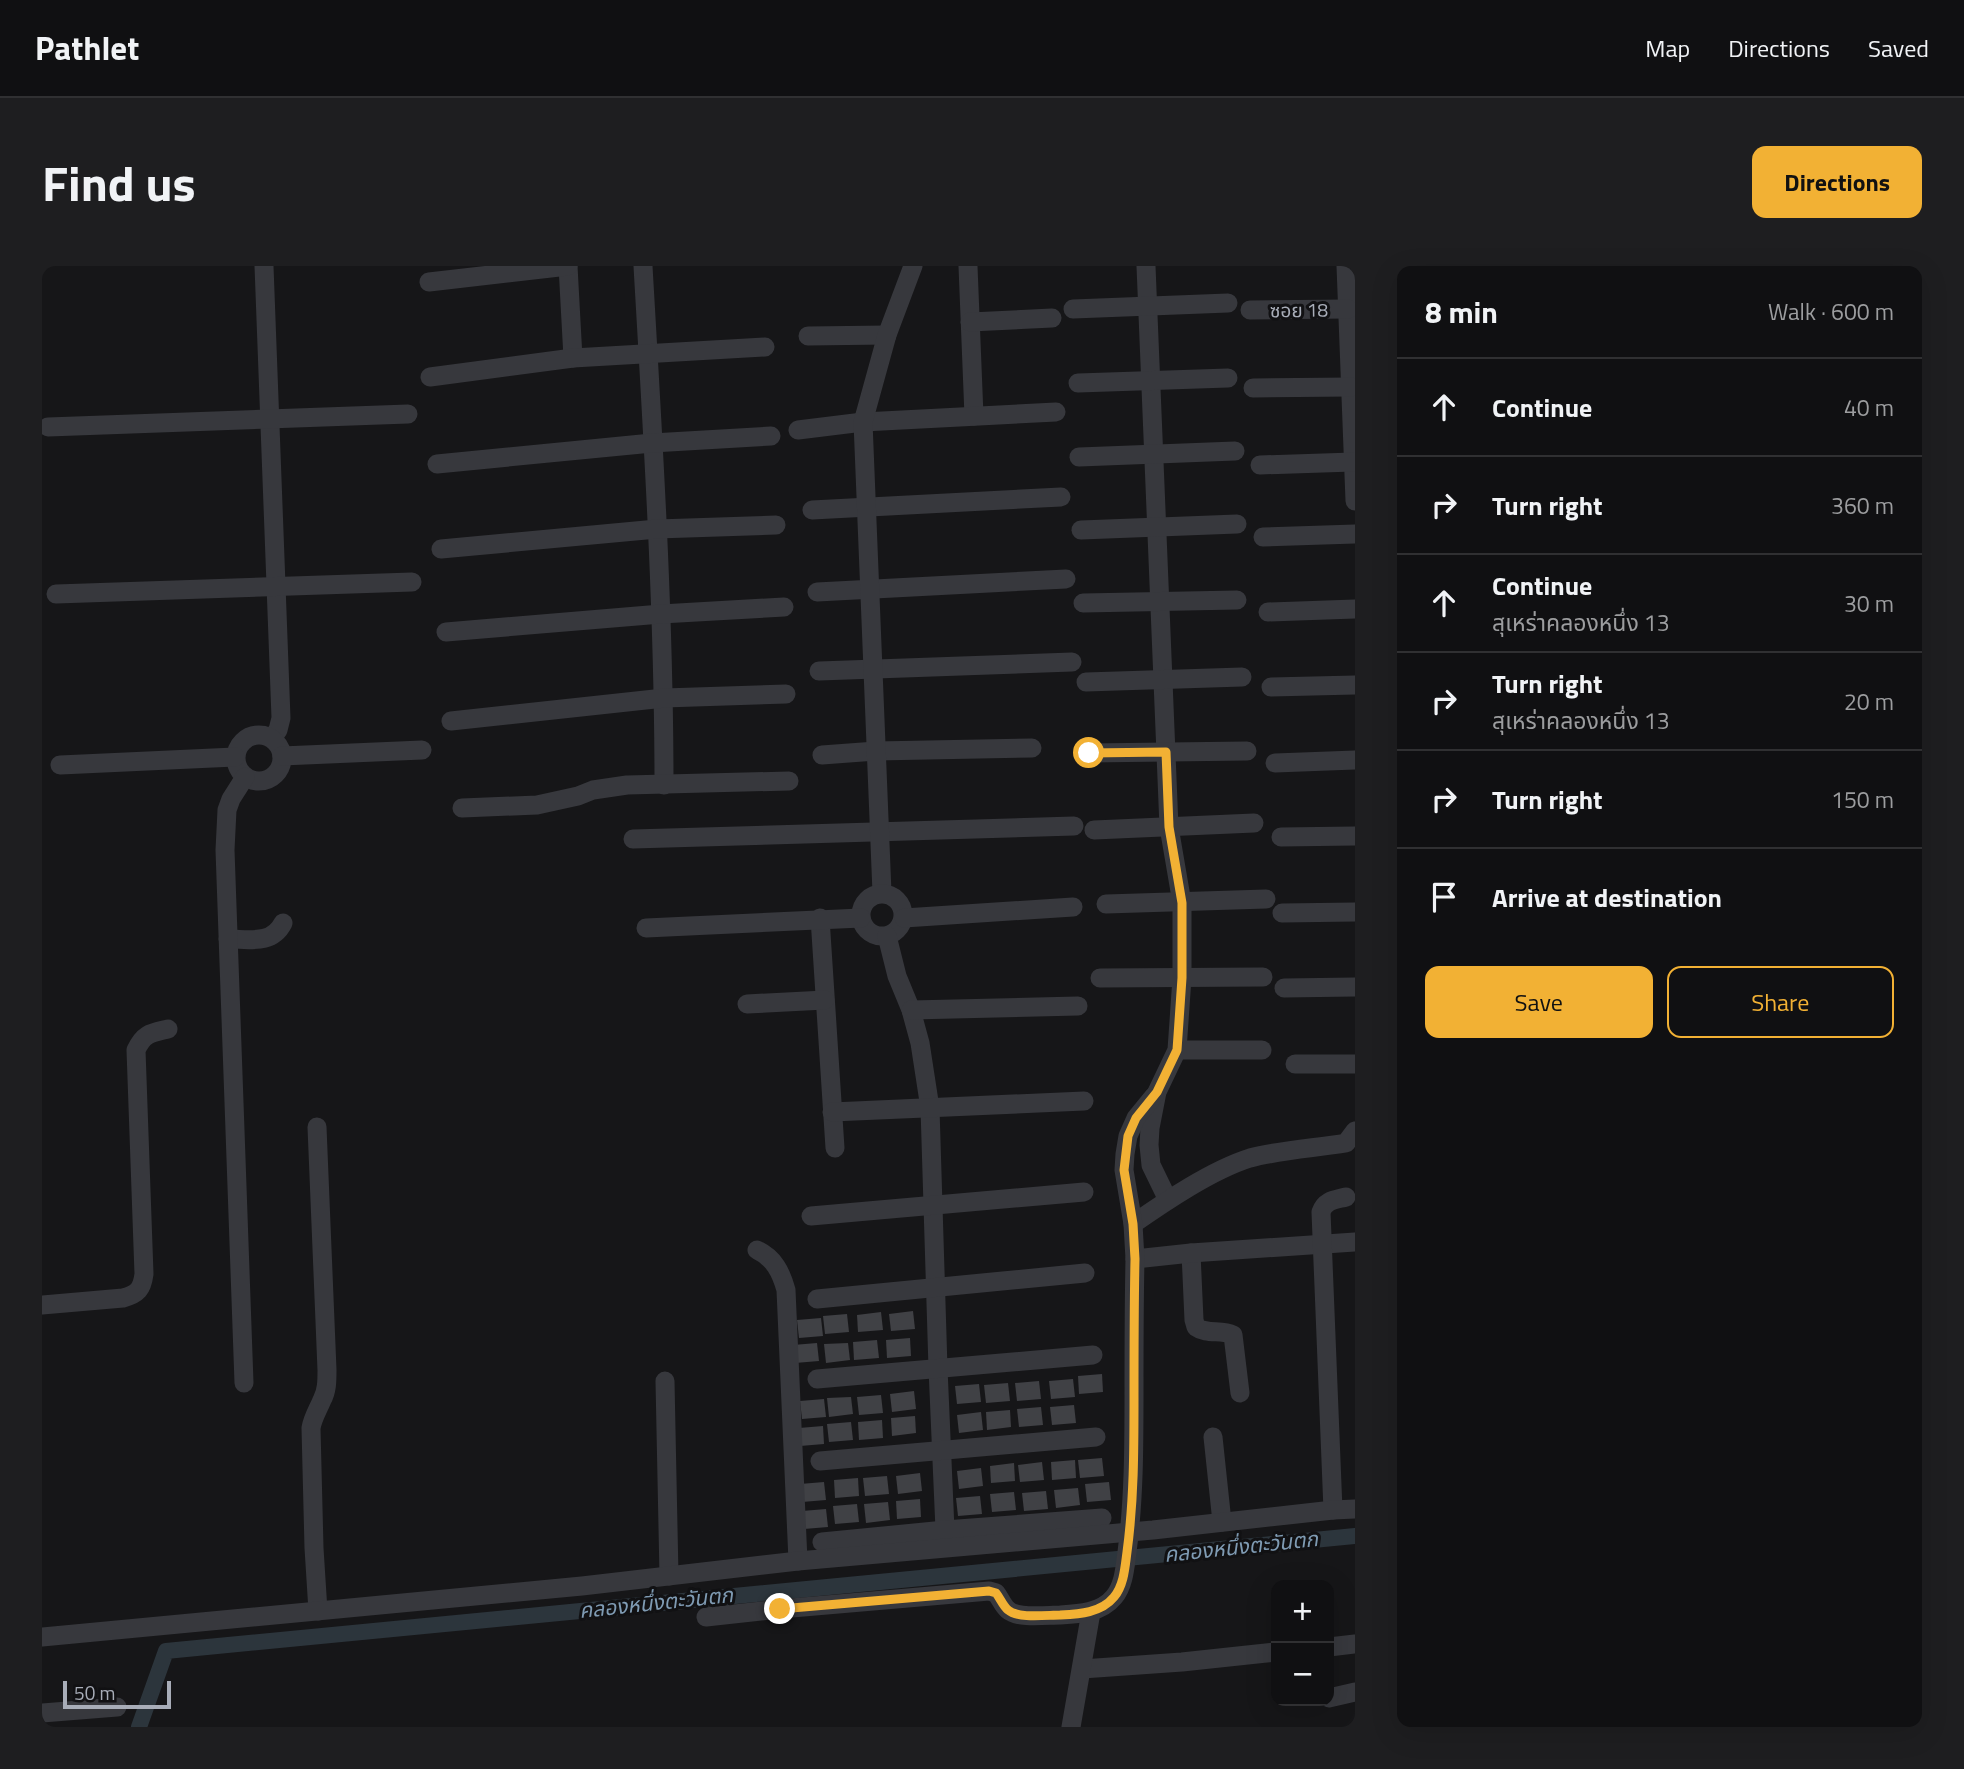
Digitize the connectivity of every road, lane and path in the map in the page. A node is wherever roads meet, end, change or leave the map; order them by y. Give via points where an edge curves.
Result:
1 (264, 266) edge
2 (568, 266) edge
3 (643, 266) edge
4 (913, 266) edge
5 (968, 266) edge
6 (1146, 266) edge
7 (1346, 266) edge
8 (429, 282) dead end
9 (1227, 303) dead end
10 (1350, 303) edge
11 (1148, 306) junction
12 (1073, 309) dead end
13 (1250, 310) dead end
14 (1052, 318) dead end
15 (970, 322) junction
16 (887, 335) junction
17 (808, 336) dead end
18 (765, 347) dead end
19 (648, 354) junction
20 (573, 358) junction
21 (430, 377) dead end
22 (1228, 378) dead end
23 (1151, 380) junction
24 (1352, 380) edge
25 (1078, 383) dead end
26 (1254, 388) dead end
27 (1056, 412) dead end
28 (408, 414) dead end
29 (974, 416) junction
30 (270, 420) junction
31 (863, 422) junction
32 (48, 427) dead end
33 (798, 430) dead end
34 (771, 436) dead end
35 (652, 443) junction
36 (1235, 451) dead end
37 (1154, 454) junction
38 (1354, 454) edge
39 (1079, 457) dead end
40 (437, 464) dead end
41 (1260, 464) dead end
42 (1061, 497) dead end
43 (1355, 500) edge
44 (866, 506) junction
45 (811, 510) dead end
46 (1237, 524) dead end
47 (776, 525) dead end
48 (1157, 527) junction
49 (657, 529) junction
50 (1081, 530) dead end
51 (1355, 534) edge
52 (1263, 537) dead end
53 (441, 550) dead end
54 (1066, 579) dead end
55 (412, 582) dead end
56 (277, 586) junction
57 (870, 588) junction
58 (817, 592) dead end
59 (56, 594) dead end
60 (1237, 600) dead end
61 (1160, 601) junction
62 (1083, 603) dead end
63 (784, 607) dead end
64 (1355, 609) edge
65 (1268, 612) dead end
66 (661, 614) junction
67 (446, 632) dead end
68 (1072, 662) dead end
69 (873, 670) junction
70 (819, 671) dead end
71 (1242, 677) dead end
72 (1163, 679) junction
73 (1086, 682) dead end
74 (1355, 685) edge
75 (1271, 687) dead end
76 (786, 694) dead end
77 (664, 698) junction
78 (450, 721) dead end
79 (272, 738) junction
80 (1032, 748) dead end
81 (422, 751) dead end
82 (876, 751) junction
83 (1247, 751) dead end
84 (1166, 752) junction
85 (1089, 753) dead end
86 (822, 755) dead end
87 (282, 756) junction
88 (234, 757) junction
89 (1355, 760) edge
90 (1275, 763) dead end
91 (60, 765) dead end
92 (245, 777) junction
93 (789, 781) dead end
94 (664, 785) junction
95 (462, 808) dead end
96 (1254, 823) dead end
97 (1074, 826) dead end
98 (1169, 827) junction
99 (1094, 830) dead end
100 (880, 832) junction
101 (1355, 836) edge
102 (1281, 837) dead end
103 (633, 839) dead end
104 (882, 893) junction
105 (1266, 899) dead end
106 (1182, 903) junction
107 (1106, 904) dead end
108 (1073, 907) dead end
109 (1355, 912) edge
110 (1282, 913) dead end
111 (820, 918) junction
112 (861, 918) junction
113 (904, 918) junction
114 (283, 923) dead end
115 (646, 928) dead end
116 (887, 936) junction
117 (228, 939) junction
118 (1263, 977) dead end
119 (1100, 978) dead end
120 (1182, 978) junction
121 (1355, 987) edge
122 (1284, 988) dead end
123 (825, 1000) junction
124 (747, 1004) dead end
125 (1078, 1006) dead end
126 (911, 1010) junction
127 (168, 1029) dead end
128 (1177, 1050) junction
129 (1262, 1050) dead end
130 (1295, 1064) dead end
131 (1355, 1064) edge
132 (1157, 1092) junction
133 (1084, 1101) dead end
134 (930, 1108) junction
135 (832, 1112) junction
136 (317, 1127) dead end
137 (1355, 1131) edge
138 (835, 1149) dead end
139 (1084, 1192) dead end
140 (1346, 1197) dead end
141 (1168, 1200) junction
142 (933, 1205) junction
143 (811, 1216) dead end
144 (1133, 1224) junction
145 (1355, 1242) edge
146 (1322, 1244) junction
147 (757, 1250) dead end
148 (1191, 1253) junction
149 (1135, 1259) junction
150 (1085, 1273) dead end
151 (936, 1286) junction
152 (817, 1299) dead end
153 (42, 1305) edge
154 (1093, 1354) dead end
155 (938, 1368) junction
156 (817, 1379) dead end
157 (665, 1381) dead end
158 (244, 1383) dead end
159 (1240, 1393) dead end
160 (1096, 1437) dead end
161 (1213, 1437) dead end
162 (942, 1450) junction
163 (820, 1461) dead end
164 (1355, 1509) edge
165 (1333, 1510) junction
166 (1102, 1518) dead end
167 (1222, 1522) junction
168 (945, 1530) junction
169 (1130, 1535) junction
170 (822, 1542) dead end
171 (798, 1561) junction
172 (669, 1576) junction
173 (318, 1611) junction
174 (1091, 1612) junction
175 (706, 1617) dead end
176 (42, 1637) edge
177 (1355, 1644) edge
178 (1334, 1646) edge
179 (1271, 1653) edge
180 (1082, 1669) junction
181 (1355, 1692) edge
182 (1334, 1697) edge
183 (117, 1707) dead end
184 (42, 1713) edge
185 (1072, 1727) edge

1 - 30 street
2 - 8 street
2 - 20 street
3 - 19 street
4 - 16 street
5 - 15 street
6 - 11 street
7 - 10 street
9 - 11 street
10 - 13 street, ซอย 18
10 - 24 street
11 - 12 street
11 - 23 street
14 - 15 street
15 - 29 street
16 - 17 street
16 - 31 street
18 - 19 street
19 - 20 street
19 - 35 street
20 - 21 street
22 - 23 street
23 - 25 street
23 - 37 street
24 - 26 street
24 - 38 street
27 - 29 street
28 - 30 street
29 - 31 street
30 - 32 street
30 - 56 street
31 - 33 street
31 - 44 street
34 - 35 street
35 - 40 street
35 - 49 street
36 - 37 street
37 - 39 street
37 - 48 street
38 - 41 street
38 - 43 street
42 - 44 street
44 - 45 street
44 - 57 street
46 - 48 street
47 - 49 street
48 - 50 street
48 - 61 street
49 - 53 street
49 - 66 street
51 - 52 street
54 - 57 street
55 - 56 street
56 - 59 street
56 - 79 street via 281,718
57 - 58 street
57 - 69 street
60 - 61 street
61 - 62 street
61 - 72 street
63 - 66 street
64 - 65 street
66 - 67 street
66 - 77 street
68 - 69 street
69 - 70 street
69 - 82 street
71 - 72 street
72 - 73 street
72 - 84 street
74 - 75 street
76 - 77 street
77 - 78 street
77 - 94 street
79 - 87 street
79 - 88 street via 248,736
80 - 82 street
81 - 87 street
82 - 86 street
82 - 100 street
83 - 84 street
84 - 85 street
84 - 98 street
87 - 92 street via 275,775 255,781
88 - 91 street
88 - 92 street
89 - 90 street
92 - 117 street via 226,810
93 - 94 street
94 - 95 street via 610,787 537,805
96 - 98 street
97 - 100 street
98 - 99 street
98 - 106 street
100 - 103 street
100 - 104 street
101 - 102 street
104 - 112 street via 866,901
104 - 113 street via 899,901
105 - 106 street
106 - 107 street
106 - 120 street
108 - 113 street
109 - 110 street
111 - 112 street
111 - 115 street
111 - 123 street
112 - 116 street via 870,933
113 - 116 street via 899,930
114 - 117 street via 271,937
116 - 126 street
117 - 158 street
118 - 120 street
119 - 120 street
120 - 128 street
121 - 122 street
123 - 124 street
123 - 135 street
125 - 126 street
126 - 134 street
127 - 153 street via 147,1035 136,1050 142,1287 123,1298
128 - 129 street
128 - 132 street
130 - 131 street
132 - 141 street via 1150,1128 1151,1165
132 - 144 street via 1128,1136 1124,1170
133 - 134 street
134 - 135 street
134 - 142 street
135 - 138 street
136 - 173 street via 327,1370 327,1386 311,1428
137 - 141 street via 1346,1143 1231,1165
139 - 142 street
140 - 146 street via 1323,1206
141 - 144 street
142 - 143 street
142 - 151 street
144 - 149 street
145 - 146 street
146 - 148 street
146 - 165 street
147 - 171 street via 775,1263 786,1290
148 - 149 street
148 - 159 street via 1196,1327 1233,1335
149 - 169 street
150 - 151 street
151 - 152 street
151 - 155 street
154 - 155 street
155 - 156 street
155 - 162 street
157 - 172 street
160 - 162 street
161 - 167 street
162 - 163 street
162 - 168 street
164 - 165 street
165 - 167 street
166 - 168 street
167 - 169 street
168 - 170 street
169 - 171 street
169 - 174 street via 1114,1598
171 - 172 street
172 - 173 street
173 - 176 street
174 - 175 street via 1013,1613 989,1591
174 - 180 street
177 - 178 street
179 - 180 street
180 - 185 street
181 - 182 street
183 - 184 street

